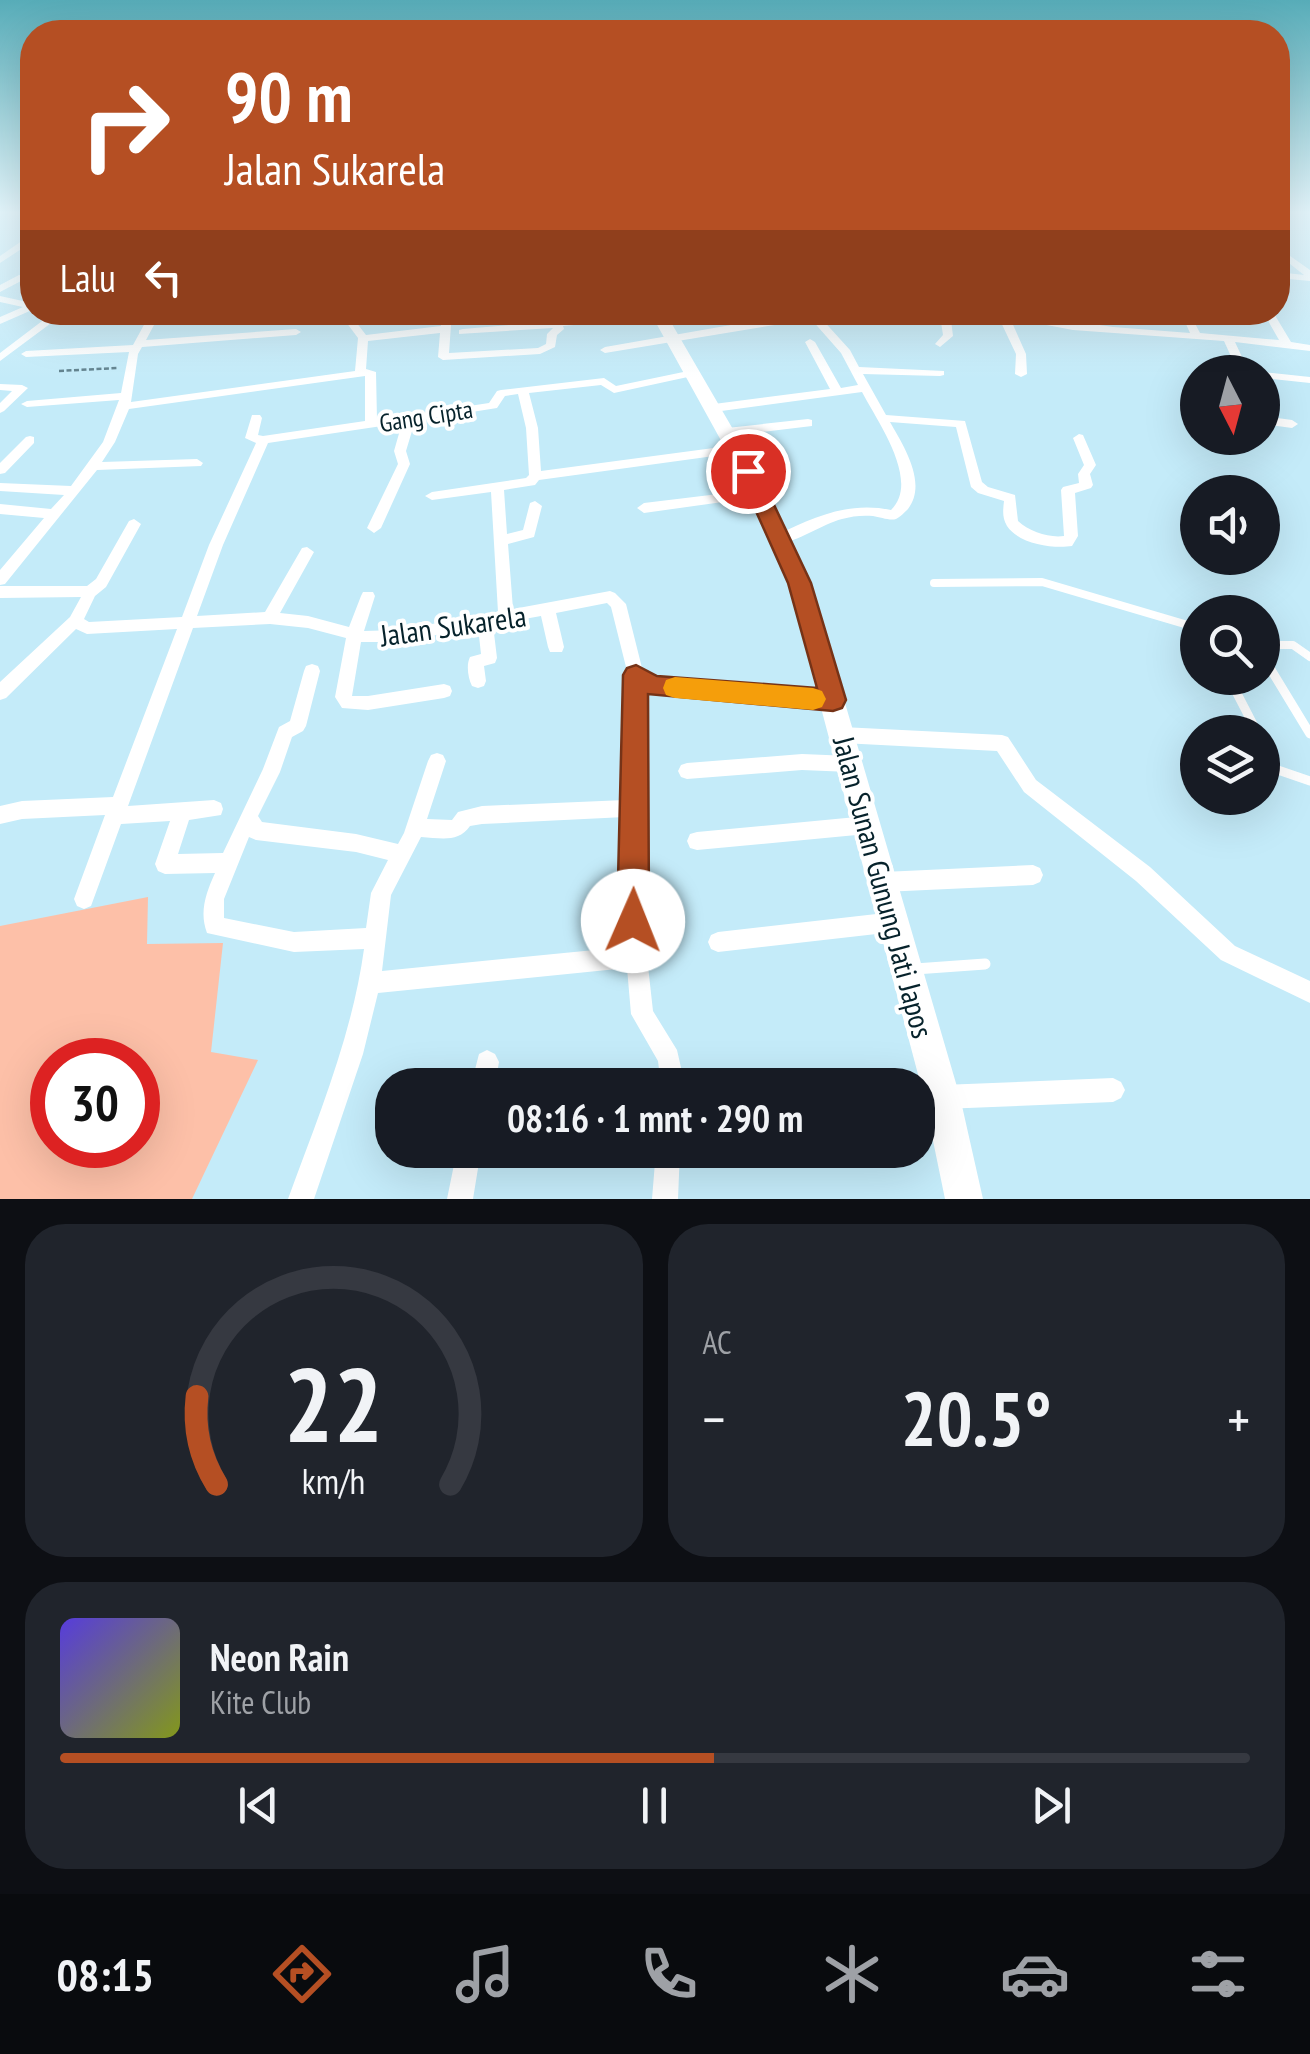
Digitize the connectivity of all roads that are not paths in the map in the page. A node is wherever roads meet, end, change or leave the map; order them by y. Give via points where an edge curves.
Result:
1 (44, 325) edge
2 (148, 325) edge
3 (353, 325) edge
4 (445, 325) edge
5 (544, 325) edge
6 (557, 325) edge
7 (664, 325) edge
8 (750, 325) edge
9 (821, 325) edge
10 (946, 325) edge
11 (1005, 325) edge
12 (1122, 325) edge
13 (1192, 325) edge
14 (1275, 325) edge
15 (444, 329) junction
16 (486, 330) junction
17 (296, 332) dead end
18 (462, 332) dead end
19 (1196, 335) junction
20 (363, 338) junction
21 (1228, 338) junction
22 (672, 339) junction
23 (810, 342) dead end
24 (940, 344) dead end
25 (1287, 345) junction
26 (136, 346) junction
27 (1310, 348) edge
28 (605, 350) dead end
29 (26, 354) dead end
30 (488, 355) junction
31 (1236, 355) edge
32 (0, 358) edge
33 (856, 370) junction
34 (360, 373) junction
35 (693, 373) junction
36 (940, 373) dead end
37 (1021, 374) dead end
38 (1280, 377) edge
39 (1310, 380) edge
40 (0, 387) edge
41 (863, 388) junction
42 (523, 390) junction
43 (837, 392) junction
44 (124, 401) junction
45 (27, 404) dead end
46 (0, 410) edge
47 (256, 418) dead end
48 (883, 418) junction
49 (409, 420) junction
50 (1280, 421) edge
51 (808, 422) dead end
52 (371, 424) junction
53 (1292, 424) dead end
54 (726, 430) junction
55 (1080, 438) dead end
56 (30, 440) dead end
57 (263, 440) junction
58 (197, 463) dead end
59 (93, 466) junction
60 (0, 470) edge
61 (535, 476) junction
62 (0, 487) edge
63 (496, 489) junction
64 (74, 491) junction
65 (760, 493) junction
66 (432, 496) dead end
67 (535, 506) dead end
68 (644, 508) dead end
69 (0, 509) edge
70 (54, 514) junction
71 (134, 524) dead end
72 (374, 528) dead end
73 (782, 539) junction
74 (502, 540) junction
75 (307, 552) dead end
76 (0, 580) edge
77 (934, 584) dead end
78 (0, 592) edge
79 (88, 594) junction
80 (368, 596) dead end
81 (548, 611) junction
82 (270, 618) junction
83 (506, 619) junction
84 (190, 620) junction
85 (74, 621) junction
86 (486, 622) junction
87 (1180, 623) edge
88 (355, 632) junction
89 (1280, 646) edge
90 (556, 647) dead end
91 (1310, 656) edge
92 (312, 671) dead end
93 (636, 675) junction
94 (1280, 679) edge
95 (478, 681) dead end
96 (444, 691) dead end
97 (0, 693) edge
98 (833, 700) junction
99 (1310, 734) edge
100 (842, 735) junction
101 (437, 761) dead end
102 (850, 764) junction
103 (687, 771) dead end
104 (1280, 772) edge
105 (1310, 782) edge
106 (635, 808) junction
107 (214, 809) dead end
108 (116, 811) junction
109 (182, 812) junction
110 (0, 815) edge
111 (248, 816) junction
112 (867, 825) junction
113 (415, 828) junction
114 (697, 841) dead end
115 (401, 854) junction
116 (229, 864) junction
117 (1033, 875) dead end
118 (883, 882) junction
119 (84, 900) dead end
120 (894, 922) junction
121 (376, 938) junction
122 (718, 942) dead end
123 (636, 957) junction
124 (985, 964) dead end
125 (906, 969) junction
126 (370, 983) junction
127 (1310, 992) edge
128 (670, 1068) edge
129 (1113, 1090) dead end
130 (942, 1097) junction
131 (466, 1168) edge
132 (667, 1168) edge
133 (301, 1199) edge
134 (460, 1199) edge
135 (665, 1199) edge
136 (964, 1199) edge

1 - 32 street
2 - 26 street
3 - 20 street
4 - 15 street
5 - 16 street
6 - 30 street via 548,348
7 - 22 street, Jalan Sunan Gunung Jati Japos
8 - 22 street
9 - 33 street
10 - 24 street via 948,336
11 - 37 street via 1021,354
12 - 19 street
13 - 19 street
14 - 25 street
15 - 20 street
15 - 30 street via 443,357
16 - 18 street
16 - 30 street
17 - 26 street
19 - 21 street
20 - 34 street
21 - 25 street
21 - 31 street
22 - 28 street
22 - 35 street, Jalan Sunan Gunung Jati Japos
23 - 43 street
25 - 27 street
26 - 29 street
26 - 44 street
33 - 36 street
33 - 41 street
34 - 44 street
34 - 52 street via 370,372
35 - 42 street, Gang Cipta via 614,390 604,381
35 - 54 street, Jalan Sunan Gunung Jati Japos
38 - 39 street
40 - 46 street via 22,388
41 - 43 street
41 - 48 street
42 - 49 street, Gang Cipta via 501,392 493,406
42 - 61 street
43 - 54 street via 802,396
44 - 45 street
44 - 59 street via 118,426
47 - 57 street via 251,438
48 - 55 street via 961,424 976,484 1010,498 1017,528 1059,543 1070,536 1068,490 1086,485 1090,465
48 - 73 street via 909,482 901,510 826,516
49 - 52 street, Gang Cipta
49 - 72 street via 400,450 404,464
50 - 53 street
51 - 54 street
52 - 57 street, Gang Cipta
54 - 61 street
54 - 65 street, Jalan Sunan Gunung Jati Japos
56 - 60 street
57 - 84 street
58 - 59 street
59 - 64 street
61 - 63 street
62 - 64 street
63 - 66 street
63 - 74 street
64 - 70 street
65 - 68 street
65 - 73 street, Jalan Sunan Gunung Jati Japos
67 - 74 street via 529,534
69 - 70 street
70 - 76 street
71 - 79 street
73 - 98 street, Jalan Sunan Gunung Jati Japos
74 - 83 street
75 - 82 street
77 - 87 lane via 1042,582
78 - 79 street
79 - 85 street
80 - 88 street
81 - 83 street, Jalan Sukarela
81 - 90 street
81 - 93 street, Jalan Sukarela via 616,600
82 - 84 street, Jalan Sukarela
82 - 88 street, Jalan Sukarela
83 - 86 street, Jalan Sukarela
84 - 85 street, Jalan Sukarela via 87,628
84 - 108 street
85 - 97 street
86 - 88 street, Jalan Sukarela via 399,636 364,638
86 - 95 street via 490,658 476,662
88 - 96 street via 344,684 348,703
89 - 91 lane via 1294,645
92 - 111 street via 297,726 286,732
93 - 98 street via 657,686
93 - 106 street
94 - 99 lane
98 - 100 street, Jalan Sunan Gunung Jati Japos
100 - 102 street, Jalan Sunan Gunung Jati Japos
100 - 127 street via 1002,742 1030,786 1143,874 1228,953
101 - 113 street
102 - 103 street
102 - 112 street, Jalan Sunan Gunung Jati Japos
104 - 105 lane
106 - 113 street via 482,814 464,818 456,829
106 - 123 street
107 - 109 street
108 - 109 street
108 - 110 street
108 - 119 street
109 - 116 street via 165,864
111 - 115 street via 256,831
111 - 116 street
112 - 114 street
112 - 118 street, Jalan Sunan Gunung Jati Japos
113 - 115 street
115 - 121 street via 381,894
116 - 121 street via 214,899 211,921 219,930 294,942
117 - 118 street
118 - 120 street, Jalan Sunan Gunung Jati Japos
120 - 122 street
120 - 125 street, Jalan Sunan Gunung Jati Japos
121 - 126 street
123 - 126 street
123 - 128 street via 642,1014
124 - 125 lane
125 - 130 street, Jalan Sunan Gunung Jati Japos
126 - 133 street
129 - 130 street
130 - 136 street, Jalan Sunan Gunung Jati Japos
131 - 134 street
132 - 135 street

